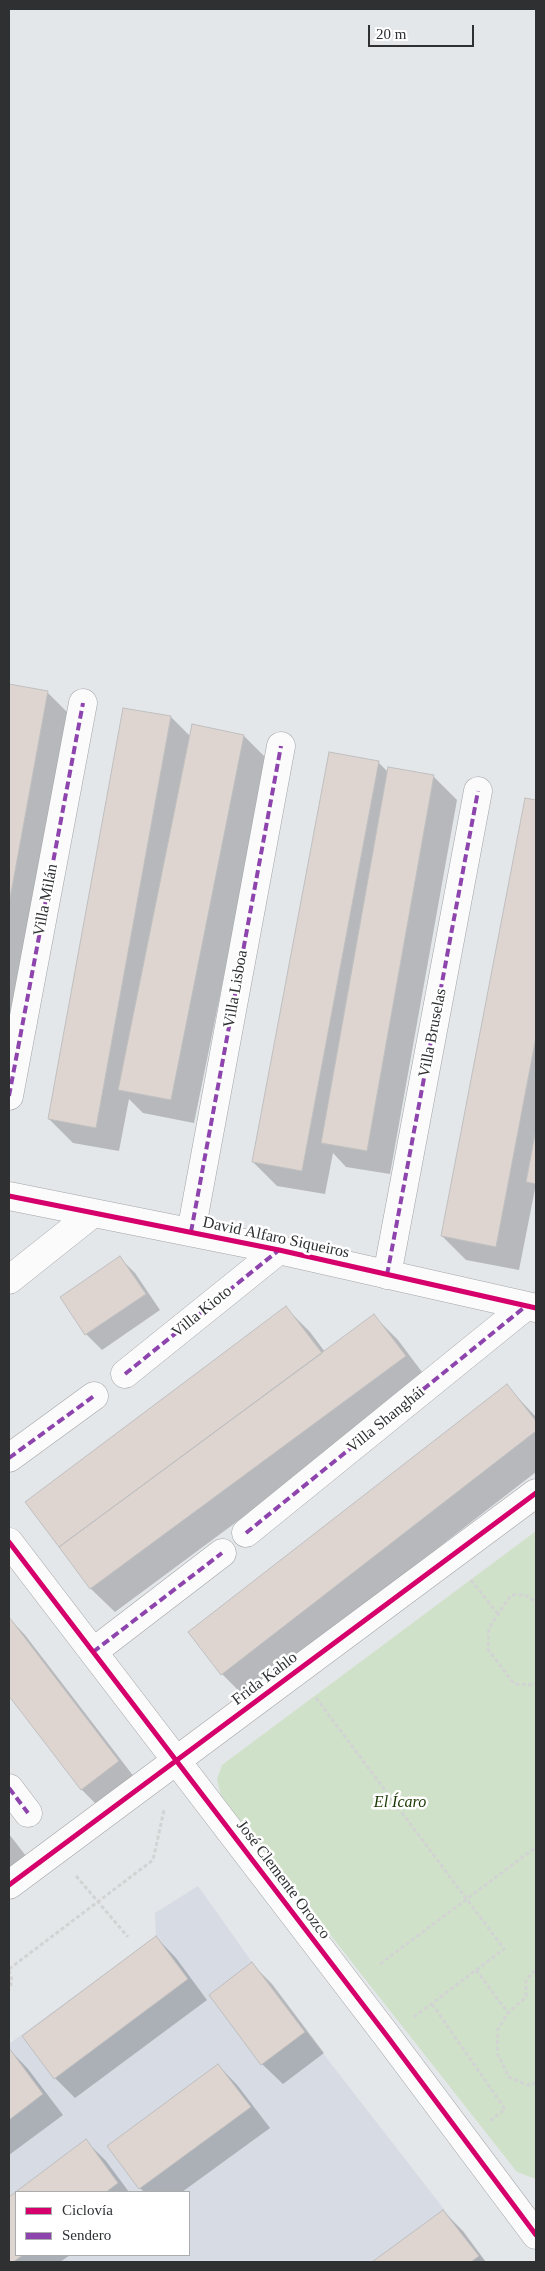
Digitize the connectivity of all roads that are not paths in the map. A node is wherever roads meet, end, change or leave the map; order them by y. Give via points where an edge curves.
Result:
1 (83, 703) dead end
2 (281, 746) dead end
3 (478, 791) dead end
4 (9, 1096) edge
5 (9, 1196) edge
6 (92, 1214) junction
7 (191, 1232) junction
8 (279, 1250) junction
9 (387, 1275) junction
10 (9, 1280) edge
11 (531, 1307) edge
12 (124, 1374) dead end
13 (94, 1396) dead end
14 (9, 1458) edge
15 (536, 1493) edge
16 (246, 1533) dead end
17 (9, 1542) edge
18 (222, 1553) dead end
19 (93, 1652) junction
20 (176, 1761) junction
21 (9, 1788) edge
22 (28, 1813) dead end
23 (9, 1885) edge
24 (536, 2235) edge

1 - 4 street, Villa Milán
2 - 7 street, Villa Lisboa
3 - 9 street, Villa Bruselas
5 - 6 street, David Alfaro Siqueiros
6 - 7 street, David Alfaro Siqueiros
6 - 10 street
7 - 8 street, David Alfaro Siqueiros
8 - 9 street, David Alfaro Siqueiros
8 - 12 street, Villa Kioto
9 - 11 street, David Alfaro Siqueiros
11 - 16 street, Villa Shanghái
13 - 14 street
15 - 20 street, Frida Kahlo
17 - 19 street, José Clemente Orozco
18 - 19 street
19 - 20 street, José Clemente Orozco
20 - 23 street, Frida Kahlo
20 - 24 street, José Clemente Orozco
21 - 22 street

